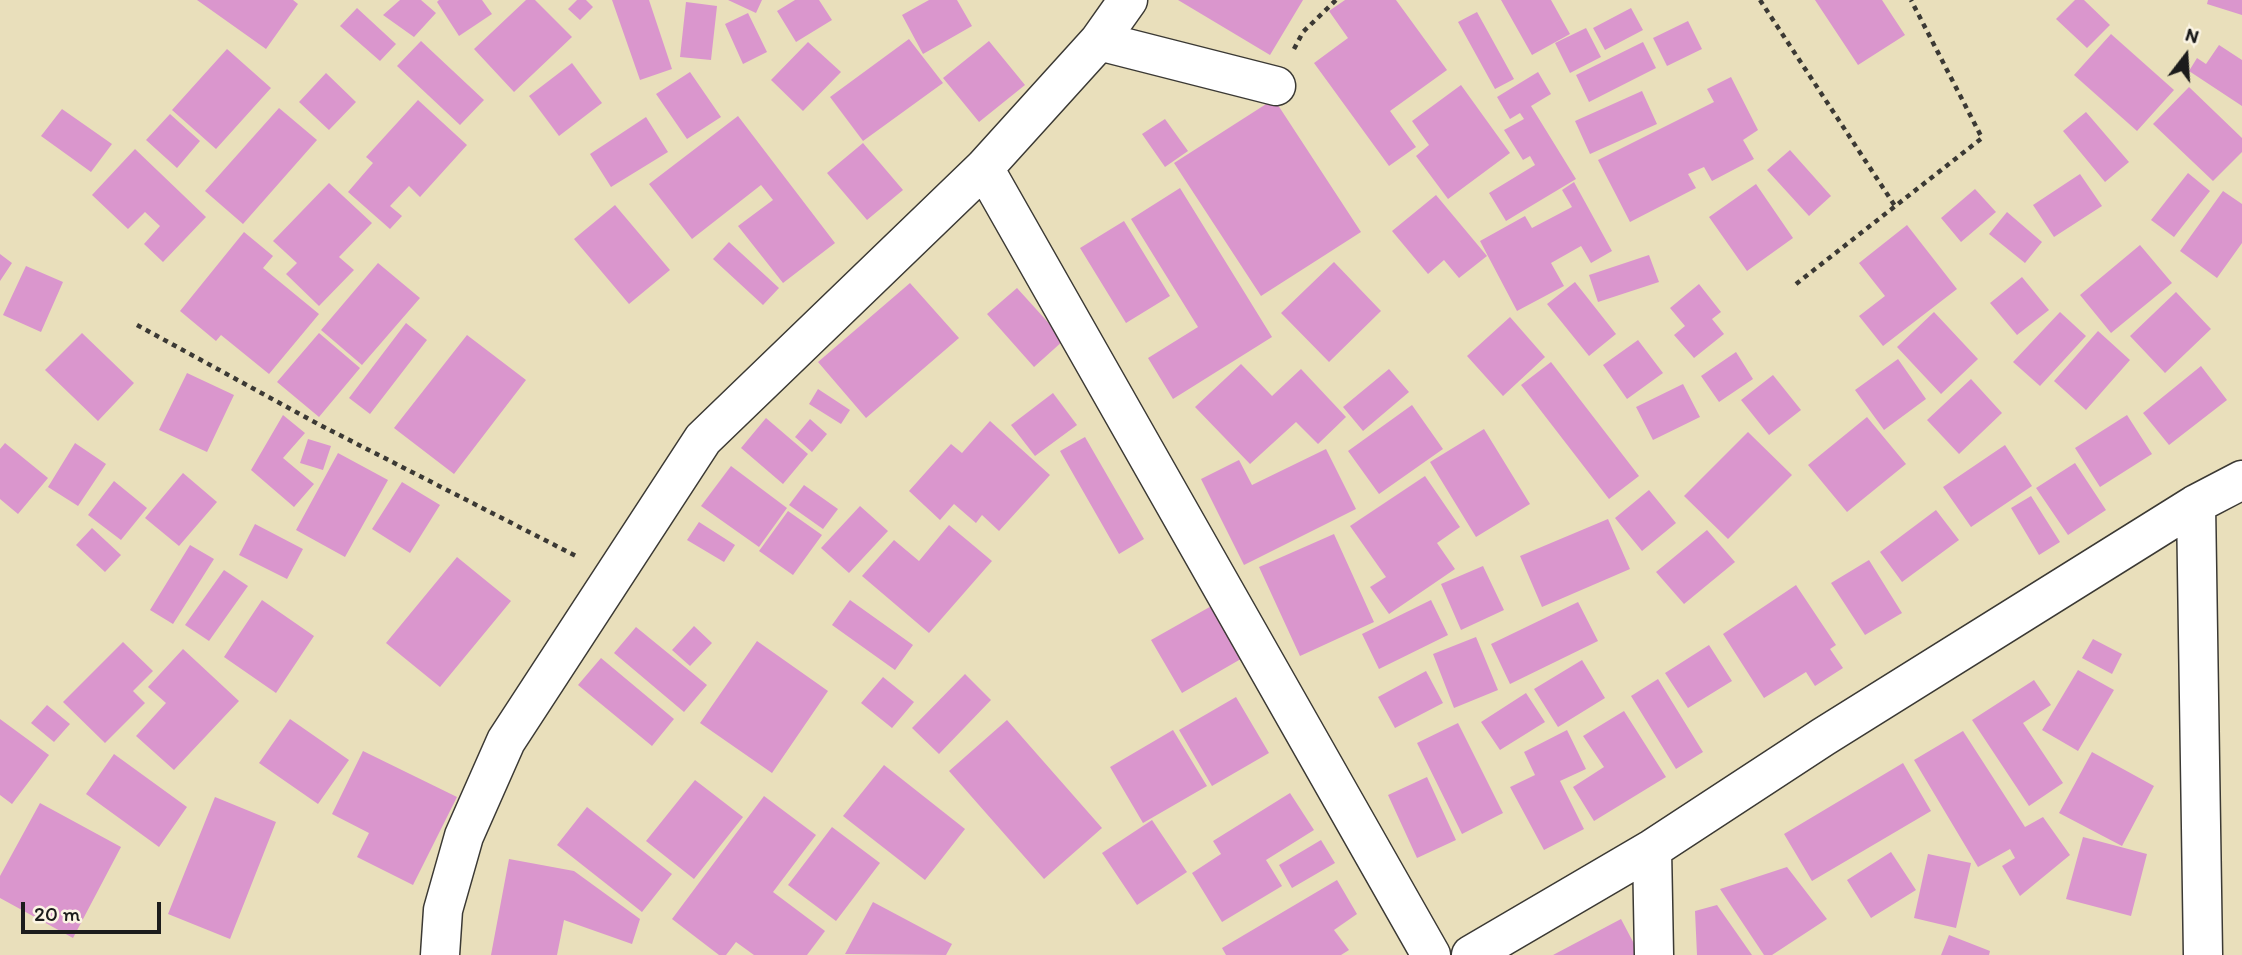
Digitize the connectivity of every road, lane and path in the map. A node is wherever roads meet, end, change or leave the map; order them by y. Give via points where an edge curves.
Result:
1 (1128, 0) edge
2 (1336, 0) edge
3 (1760, 0) edge
4 (1910, 0) edge
5 (1099, 41) junction
6 (1276, 86) joint
7 (984, 168) junction
8 (1895, 206) junction
9 (1796, 284) dead end
10 (137, 325) dead end
11 (2242, 480) edge
12 (2196, 504) junction
13 (614, 575) junction
14 (1652, 849) junction
15 (440, 955) edge
16 (1432, 955) edge
17 (1471, 955) edge
18 (1654, 955) edge
19 (2203, 955) edge

1 - 5 street
2 - 6 path via 1303,32
3 - 8 path
4 - 8 path via 1982,138
5 - 6 street
5 - 7 street
7 - 13 street via 704,439
7 - 16 street
8 - 9 path
10 - 13 path via 318,424
11 - 12 street
12 - 14 street
12 - 19 street
13 - 15 street via 506,741 464,836 443,910
14 - 17 street
14 - 18 street

